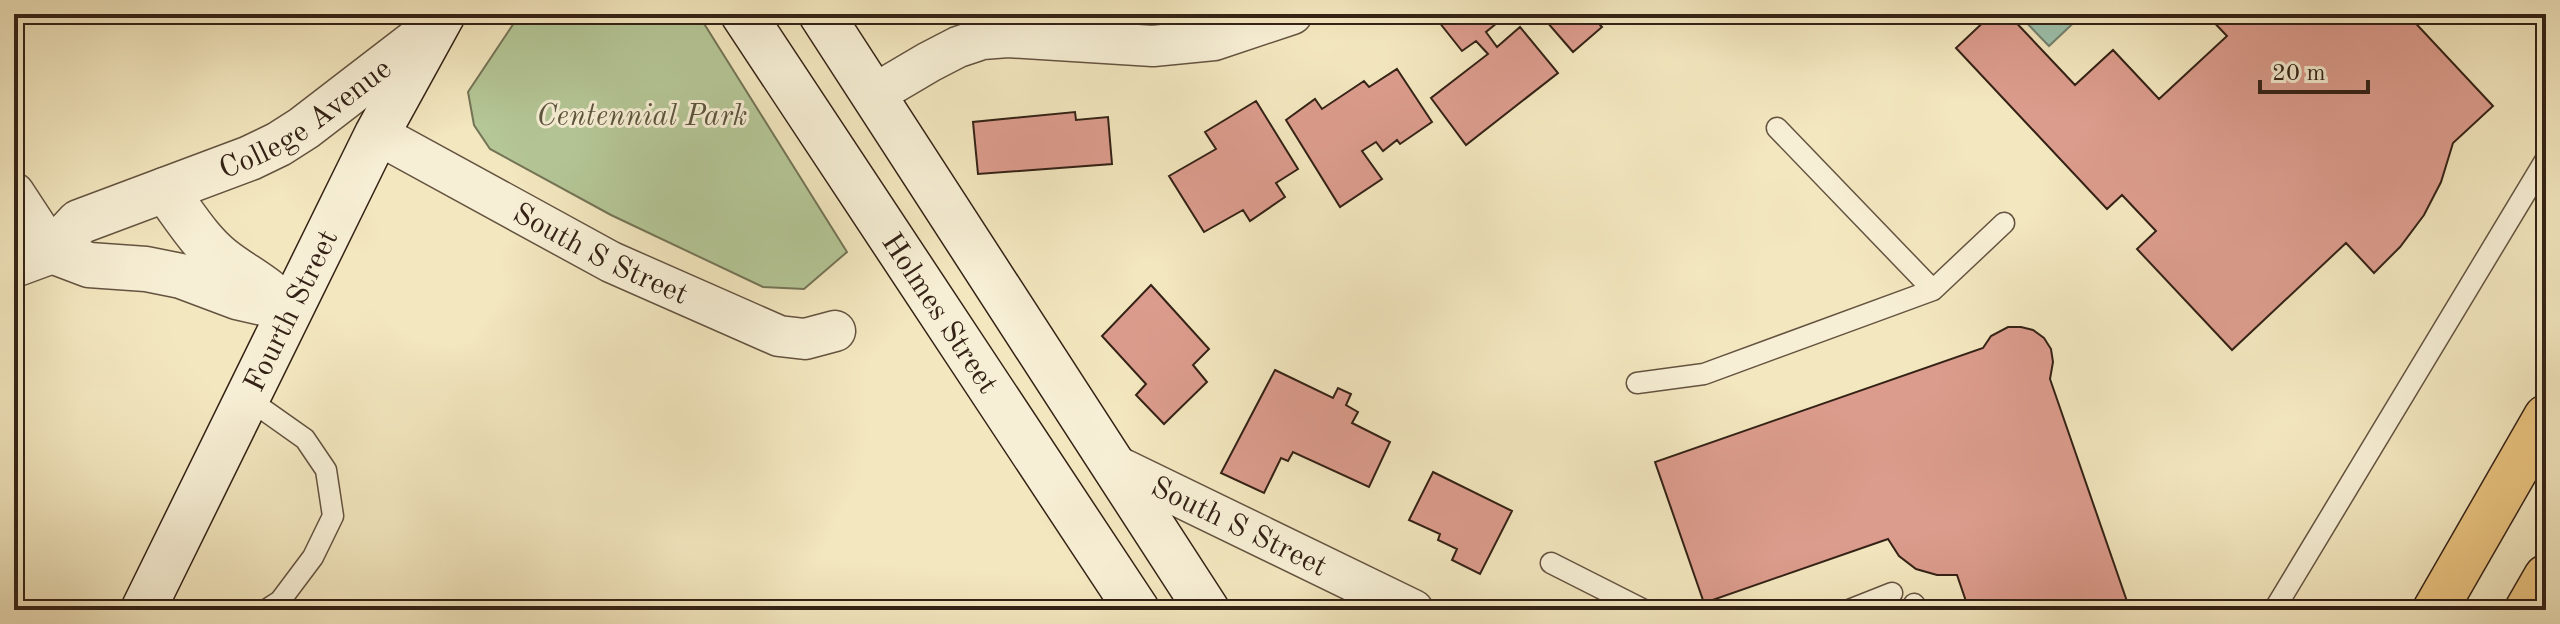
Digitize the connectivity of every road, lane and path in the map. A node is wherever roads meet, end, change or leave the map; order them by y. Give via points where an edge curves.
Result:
1 (743, 14) edge
2 (821, 14) edge
3 (1285, 16) edge
4 (439, 21) edge
5 (873, 95) junction
6 (1777, 128) dead end
7 (377, 134) junction
8 (2546, 159) edge
9 (165, 190) junction
10 (14, 193) edge
11 (2004, 223) dead end
12 (33, 258) edge
13 (1933, 290) junction
14 (289, 309) junction
15 (835, 331) dead end
16 (1637, 383) dead end
17 (247, 398) junction
18 (2546, 417) edge
19 (1110, 463) junction
20 (1551, 563) dead end
21 (2546, 577) edge
22 (1892, 593) dead end
23 (143, 610) edge
24 (266, 610) edge
25 (1137, 610) edge
26 (1207, 610) edge
27 (1413, 610) edge
28 (1644, 610) edge
29 (1849, 610) edge
30 (2274, 610) edge
31 (2435, 610) edge
32 (2527, 610) edge

1 - 25 main road, Holmes Street
2 - 5 main road, Holmes Street
3 - 5 street via 1214,40 1153,46 982,39
4 - 7 main road, Fourth Street
4 - 9 main road, College Avenue via 279,144
5 - 19 main road, Holmes Street
6 - 13 lane
7 - 14 main road, Fourth Street
7 - 15 street, South S Street via 611,262 765,330 805,339
8 - 30 lane
9 - 12 main road, College Avenue via 79,222
9 - 14 main road via 222,259
10 - 12 street
11 - 13 lane
12 - 14 main road via 146,269
13 - 16 lane via 1704,374
14 - 17 main road, Fourth Street
17 - 23 main road, Fourth Street
17 - 24 lane via 305,439 326,470 333,516 313,557 280,601
18 - 31 main road
19 - 26 main road, Holmes Street
19 - 27 street, South S Street
20 - 28 lane
21 - 32 main road
22 - 29 lane

